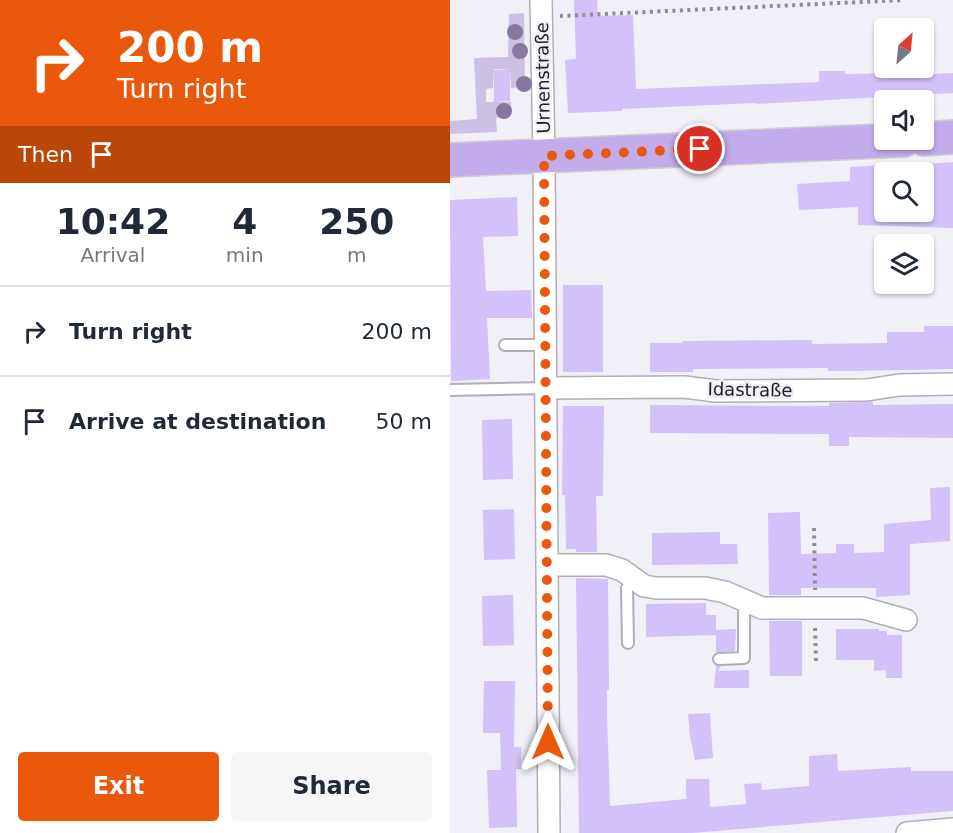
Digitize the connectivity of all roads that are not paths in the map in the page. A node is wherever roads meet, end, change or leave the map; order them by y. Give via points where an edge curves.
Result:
1 (541, 8) edge
2 (953, 137) edge
3 (934, 138) edge
4 (874, 141) edge
5 (544, 156) junction
6 (450, 160) edge
7 (505, 345) dead end
8 (546, 345) junction
9 (953, 384) edge
10 (546, 388) junction
11 (450, 390) edge
12 (547, 565) junction
13 (634, 579) junction
14 (744, 601) junction
15 (906, 620) dead end
16 (628, 643) dead end
17 (718, 659) dead end
18 (953, 829) edge
19 (549, 833) edge
20 (907, 833) edge

1 - 5 street, Urnenstraße
2 - 3 main road
4 - 5 main road
5 - 6 main road
5 - 8 street, Urnenstraße
7 - 8 lane
8 - 10 street, Urnenstraße
9 - 10 street, Idastraße via 867,390 716,392 684,387
10 - 11 lane
10 - 12 street, Urnenstraße
12 - 13 street via 606,565
12 - 19 street, Urnenstraße
13 - 14 street via 656,588 705,588
13 - 16 lane via 627,588
14 - 15 street via 762,608 863,608
14 - 17 lane via 744,658
18 - 20 street

